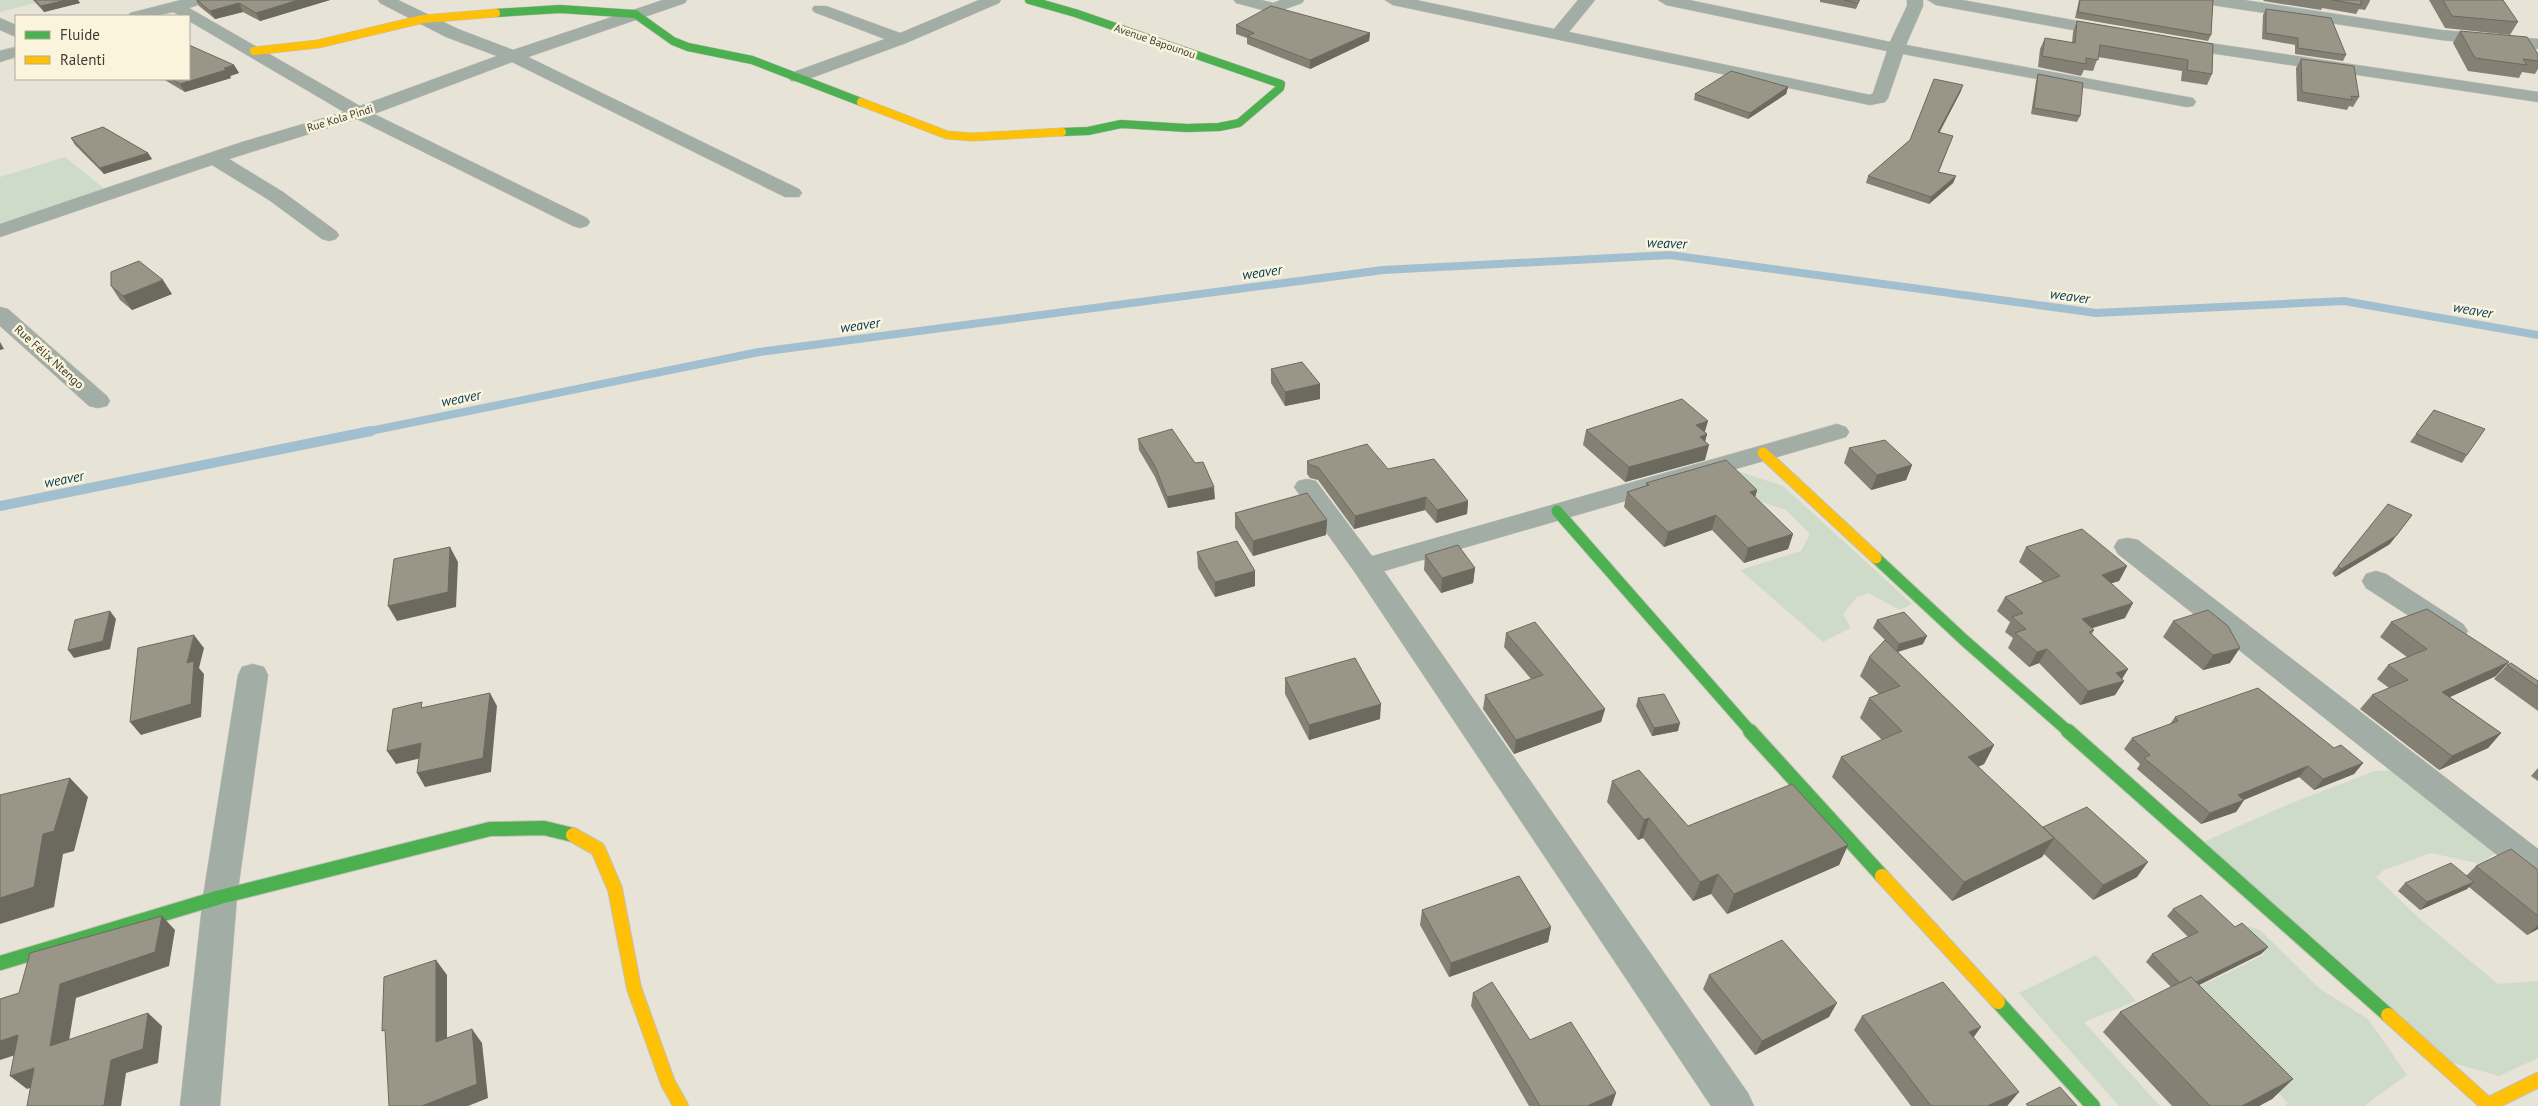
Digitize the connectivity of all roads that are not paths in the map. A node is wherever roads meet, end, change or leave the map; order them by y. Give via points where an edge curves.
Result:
1 (198, 0) edge
2 (386, 0) edge
3 (679, 0) edge
4 (993, 0) edge
5 (1029, 0) edge
6 (1242, 0) edge
7 (1296, 0) edge
8 (1393, 0) edge
9 (1587, 0) edge
10 (1666, 0) edge
11 (1915, 0) edge
12 (1936, 0) edge
13 (2212, 0) edge
14 (2254, 3) edge
15 (175, 6) junction
16 (820, 9) dead end
17 (635, 14) junction
18 (140, 15) edge
19 (425, 19) junction
20 (0, 23) edge
21 (15, 31) edge
22 (1557, 35) junction
23 (2132, 35) edge
24 (900, 39) junction
25 (2159, 40) edge
26 (2538, 44) edge
27 (1896, 48) junction
28 (15, 52) edge
29 (254, 52) junction
30 (513, 56) junction
31 (0, 57) edge
32 (797, 77) junction
33 (2538, 97) edge
34 (2187, 102) dead end
35 (360, 113) junction
36 (214, 158) junction
37 (792, 193) dead end
38 (580, 222) dead end
39 (0, 231) edge
40 (329, 235) dead end
41 (0, 314) edge
42 (98, 401) dead end
43 (1837, 432) dead end
44 (1763, 453) junction
45 (1307, 487) dead end
46 (1557, 511) junction
47 (2128, 547) dead end
48 (1366, 567) junction
49 (2376, 581) dead end
50 (2473, 644) edge
51 (253, 675) dead end
52 (2538, 868) edge
53 (220, 897) junction
54 (0, 963) edge
55 (2538, 1080) edge
56 (200, 1106) edge
57 (681, 1106) edge
58 (1734, 1106) edge
59 (2094, 1106) edge
60 (2488, 1106) edge

1 - 15 street
2 - 19 street
3 - 17 street, Rue Kola Pindi
4 - 24 street
5 - 32 street, Avenue Bapounou via 1281,84 1280,88 1239,122 1219,126 1187,128 1121,124 1088,131 972,137 947,135
6 - 7 street via 1274,8
8 - 22 street
9 - 22 street
10 - 27 street
11 - 27 street
12 - 23 street
13 - 14 street
14 - 26 street via 2441,34
15 - 18 street
15 - 29 street
16 - 24 street
17 - 19 street via 560,9
17 - 30 street, Rue Kola Pindi
17 - 32 street via 673,41 688,47 752,60
19 - 29 street via 302,47
19 - 30 street
20 - 21 street
22 - 27 street via 1870,100 1879,98 1882,93
24 - 32 street
25 - 33 street
27 - 34 street
28 - 31 street
29 - 35 street
30 - 35 street, Rue Kola Pindi
30 - 37 street
35 - 36 street, Rue Kola Pindi
35 - 38 street
36 - 39 street, Rue Kola Pindi
36 - 40 street via 276,196
41 - 42 street, Rue Félix Ntengo
43 - 44 street
44 - 46 street
44 - 60 street via 1964,640 2199,845
45 - 48 street
46 - 48 street
46 - 59 street via 1765,748
47 - 52 street
48 - 58 street
49 - 50 street
51 - 53 street
53 - 54 street
53 - 56 street
53 - 57 street via 490,829 533,828 567,832 598,849 615,889 634,988 668,1084
55 - 60 street

